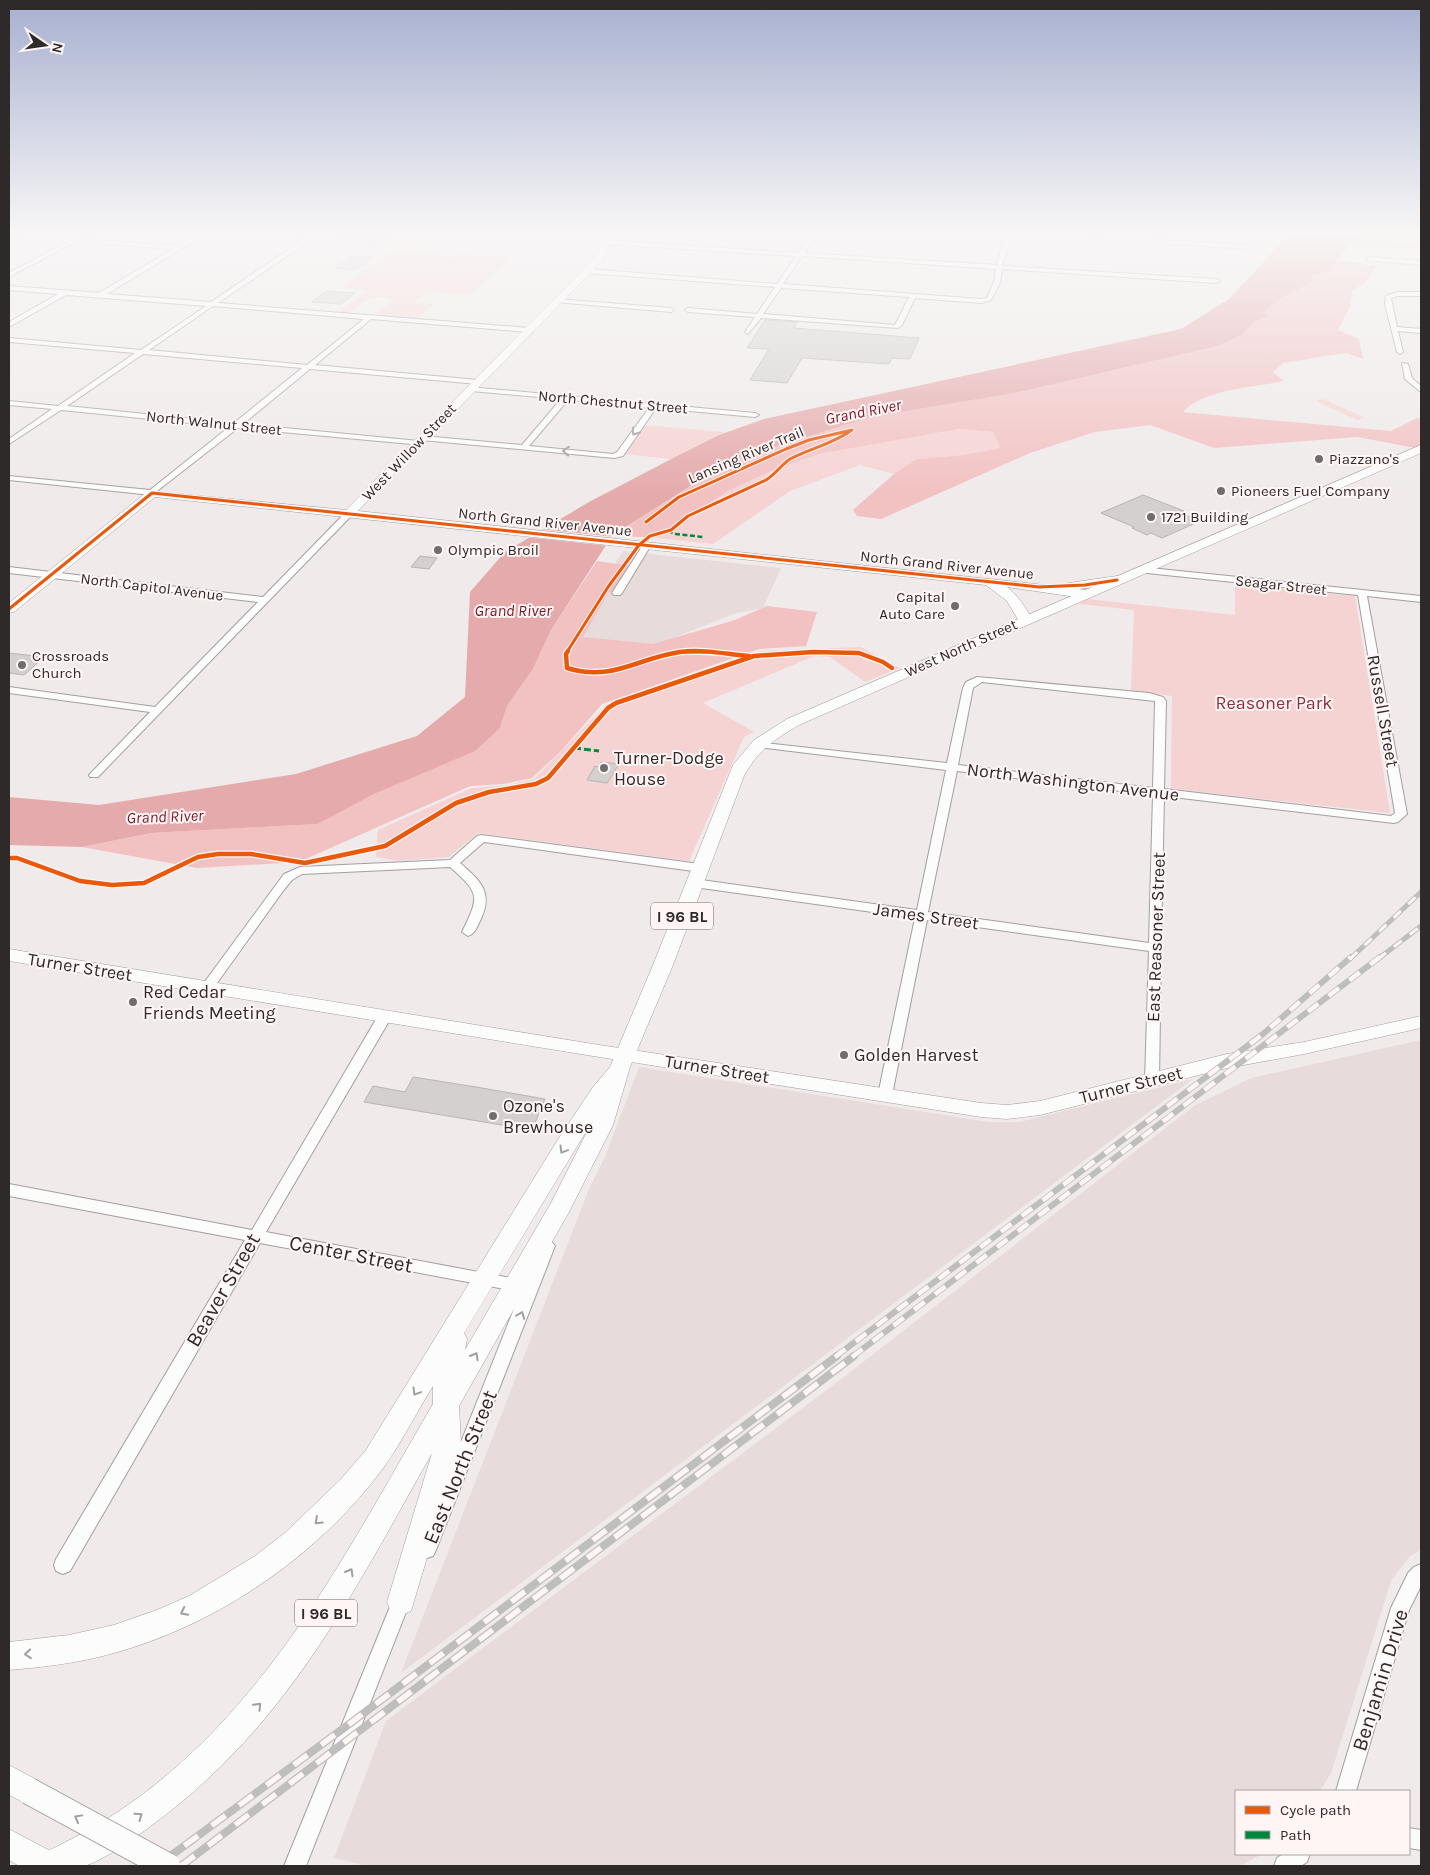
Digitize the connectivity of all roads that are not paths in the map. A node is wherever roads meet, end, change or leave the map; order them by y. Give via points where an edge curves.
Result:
1 (188, 322) edge
2 (364, 322) edge
3 (425, 322) edge
4 (537, 322) edge
5 (755, 322) edge
6 (824, 322) edge
7 (901, 322) edge
8 (1392, 322) edge
9 (1394, 329) junction
10 (529, 330) junction
11 (1421, 331) edge
12 (748, 332) dead end
13 (9, 340) edge
14 (142, 352) junction
15 (1400, 352) dead end
16 (1404, 364) dead end
17 (308, 367) junction
18 (478, 382) junction
19 (470, 390) junction
20 (1421, 390) edge
21 (566, 398) junction
22 (9, 403) edge
23 (654, 406) junction
24 (60, 408) junction
25 (755, 415) dead end
26 (237, 425) junction
27 (421, 440) junction
28 (9, 442) edge
29 (524, 447) junction
30 (1421, 449) edge
31 (9, 478) edge
32 (152, 493) junction
33 (349, 514) junction
34 (641, 545) junction
35 (9, 570) edge
36 (1140, 570) junction
37 (51, 575) junction
38 (1117, 580) junction
39 (990, 582) junction
40 (1038, 587) junction
41 (617, 594) dead end
42 (1084, 594) junction
43 (1362, 594) junction
44 (1421, 599) edge
45 (265, 600) junction
46 (9, 609) edge
47 (1025, 620) junction
48 (9, 690) edge
49 (157, 710) junction
50 (758, 744) junction
51 (952, 768) junction
52 (94, 775) dead end
53 (1160, 793) junction
54 (1388, 820) joint
55 (453, 863) junction
56 (697, 875) junction
57 (921, 916) junction
58 (468, 932) dead end
59 (1157, 948) junction
60 (9, 955) edge
61 (207, 988) junction
62 (385, 1016) junction
63 (1421, 1022) edge
64 (622, 1061) junction
65 (1152, 1080) junction
66 (885, 1095) junction
67 (9, 1190) edge
68 (561, 1206) junction
69 (255, 1235) junction
70 (481, 1284) junction
71 (516, 1285) junction
72 (447, 1405) junction
73 (63, 1565) dead end
74 (1421, 1573) edge
75 (401, 1602) junction
76 (9, 1656) edge
77 (19, 1785) edge
78 (1346, 1790) edge
79 (9, 1844) edge
80 (1298, 1855) edge
81 (47, 1866) edge
82 (51, 1866) edge
83 (167, 1866) edge
84 (295, 1866) edge
85 (1285, 1866) edge

1 - 14 street
2 - 17 street
3 - 10 street
4 - 10 street, West Willow Street
5 - 12 street
6 - 7 street via 891,327
8 - 9 street
9 - 11 street
9 - 15 street
10 - 18 street, West Willow Street
13 - 14 street
14 - 17 street
14 - 24 street
16 - 20 street via 1409,378
17 - 18 street
17 - 26 street
18 - 19 street, West Willow Street
19 - 21 street, North Chestnut Street
19 - 27 street, West Willow Street
21 - 23 street, North Chestnut Street
21 - 29 street
22 - 24 street, North Walnut Street
23 - 25 street, North Chestnut Street
23 -> 29 street, North Walnut Street via 620,454 614,456
24 - 26 street, North Walnut Street
24 - 28 street
26 - 27 street, North Walnut Street
26 - 32 street
27 - 29 street, North Walnut Street
27 - 33 street, West Willow Street
30 - 36 main road, I 96 BL
31 - 32 street
32 - 33 street, North Grand River Avenue
32 - 37 street
33 - 34 street, North Grand River Avenue
33 - 45 street, West Willow Street
34 - 39 street, North Grand River Avenue
34 - 41 street
35 - 37 street, North Capitol Avenue
36 - 38 main road, I 96 BL
36 - 43 street, Seagar Street
37 - 45 street, North Capitol Avenue
37 - 46 street
38 - 40 street
38 - 42 main road, I 96 BL
39 - 40 street, North Grand River Avenue
39 - 47 street, North Grand River Avenue via 1005,590
40 - 42 street, North Grand River Avenue
42 - 47 main road, West North Street / I 96 BL
43 - 44 street, Seagar Street
43 - 54 street, Russell Street via 1401,814 1399,818
45 - 49 street, West Willow Street
47 - 50 main road, West North Street / I 96 BL via 793,722
48 - 49 street
49 - 52 street, West Willow Street
50 - 51 street, North Washington Avenue
50 - 56 main road, East North Street / I 96 BL via 745,758 736,776
51 - 53 street, North Washington Avenue
51 - 53 street, East Reasoner Street via 968,688 976,680 1149,696 1159,699 1162,704
51 - 57 street
53 - 54 street, North Washington Avenue
53 - 59 street, East Reasoner Street
55 - 56 street, James Street via 481,838
55 - 58 street via 473,881 479,892 481,904
55 - 61 street via 300,871 288,877
56 - 57 street, James Street
56 - 64 main road, East North Street / I 96 BL
57 - 59 street, James Street
57 - 66 street
59 - 65 street, East Reasoner Street
60 - 61 street, Turner Street
61 - 62 street, Turner Street
62 - 64 street, Turner Street
62 - 69 street, Beaver Street
63 - 65 street, Turner Street via 1227,1061
64 - 66 street, Turner Street
64 - 68 main road, East North Street / I 96 BL via 602,1125
64 -> 70 main road, East North Street / I 96 BL via 573,1133
65 - 66 street, Turner Street via 1040,1108 1007,1112
67 - 69 street, Center Street
68 - 71 main road, I 96 BL
75 -> 68 street, East North Street via 436,1532
69 - 70 street, Center Street
69 - 73 street, Beaver Street
70 - 71 street, Center Street
70 - 72 main road via 450,1356 445,1383
70 -> 76 main road, I 96 BL via 375,1458 334,1506 278,1555 218,1594 142,1630 72,1648
72 -> 71 main road, I 96 BL
72 - 75 main road via 449,1431 446,1451
82 -> 72 main road, I 96 BL via 98,1842 146,1811 208,1758 264,1699 301,1653
74 - 78 street, Benjamin Drive via 1400,1608
75 - 84 street, East North Street
83 -> 77 street, bridge
79 - 81 street
80 - 85 street

